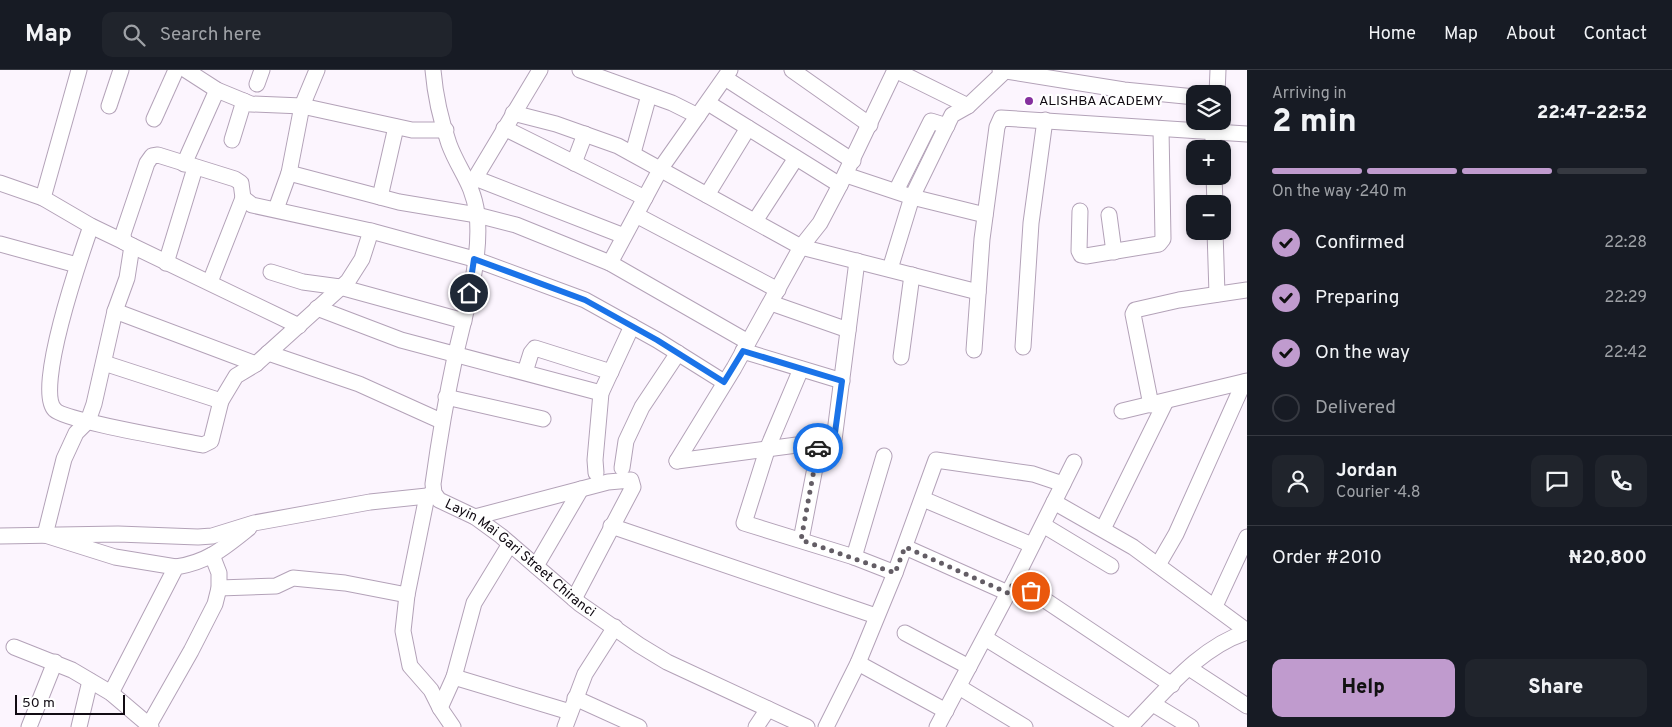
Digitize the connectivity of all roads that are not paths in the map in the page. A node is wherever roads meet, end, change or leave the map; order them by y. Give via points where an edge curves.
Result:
1 (79, 70) edge
2 (121, 70) edge
3 (176, 70) edge
4 (186, 70) edge
5 (262, 70) edge
6 (317, 70) edge
7 (433, 70) edge
8 (540, 70) edge
9 (580, 70) edge
10 (792, 70) edge
11 (895, 70) edge
12 (1218, 70) edge
13 (1004, 71) edge
14 (728, 74) edge
15 (202, 75) edge
16 (257, 84) dead end
17 (1217, 85) edge
18 (217, 90) junction
19 (649, 95) junction
20 (1186, 96) edge
21 (244, 101) junction
22 (708, 103) junction
23 (109, 106) dead end
24 (302, 106) junction
25 (968, 106) junction
26 (514, 112) junction
27 (698, 116) junction
28 (154, 118) dead end
29 (1045, 120) junction
30 (870, 125) junction
31 (946, 126) junction
32 (396, 127) junction
33 (504, 128) junction
34 (748, 128) junction
35 (1186, 128) edge
36 (1162, 129) junction
37 (446, 130) junction
38 (1230, 130) edge
39 (585, 134) junction
40 (1247, 134) edge
41 (232, 140) dead end
42 (633, 153) junction
43 (796, 158) junction
44 (853, 161) junction
45 (574, 163) junction
46 (190, 166) junction
47 (661, 168) junction
48 (288, 173) junction
49 (843, 180) junction
50 (473, 181) junction
51 (0, 183) edge
52 (896, 192) junction
53 (707, 195) junction
54 (380, 197) junction
55 (912, 197) junction
56 (43, 198) junction
57 (243, 198) junction
58 (645, 198) junction
59 (276, 209) junction
60 (1080, 211) dead end
61 (477, 214) junction
62 (636, 215) junction
63 (986, 215) junction
64 (1110, 215) dead end
65 (755, 221) junction
66 (91, 226) junction
67 (371, 232) junction
68 (624, 236) junction
69 (1215, 240) edge
70 (0, 244) edge
71 (132, 246) junction
72 (801, 248) junction
73 (1114, 252) junction
74 (474, 259) junction
75 (857, 261) junction
76 (166, 263) junction
77 (610, 263) junction
78 (77, 266) junction
79 (890, 269) junction
80 (271, 272) dead end
81 (912, 275) junction
82 (210, 282) junction
83 (340, 287) junction
84 (978, 292) junction
85 (1217, 294) junction
86 (1246, 295) edge
87 (774, 296) junction
88 (317, 308) junction
89 (115, 311) junction
90 (464, 321) junction
91 (299, 326) junction
92 (632, 326) junction
93 (848, 330) junction
94 (1023, 346) dead end
95 (746, 347) junction
96 (974, 350) dead end
97 (268, 353) junction
98 (678, 353) junction
99 (456, 355) junction
100 (901, 357) dead end
101 (104, 363) junction
102 (256, 364) junction
103 (801, 368) junction
104 (525, 372) junction
105 (611, 372) junction
106 (842, 381) junction
107 (1246, 381) edge
108 (724, 382) junction
109 (601, 393) junction
110 (446, 397) junction
111 (220, 401) junction
112 (1166, 401) junction
113 (1151, 405) junction
114 (1122, 411) dead end
115 (543, 419) dead end
116 (88, 421) junction
117 (441, 422) junction
118 (820, 442) junction
119 (768, 448) junction
120 (884, 456) dead end
121 (1074, 462) dead end
122 (622, 468) dead end
123 (596, 473) dead end
124 (1063, 484) junction
125 (581, 489) junction
126 (431, 495) junction
127 (923, 499) junction
128 (1054, 502) junction
129 (475, 517) junction
130 (254, 523) junction
131 (1043, 525) junction
132 (611, 526) junction
133 (1104, 528) junction
134 (45, 535) junction
135 (0, 536) edge
136 (1247, 537) edge
137 (801, 540) junction
138 (510, 544) junction
139 (1032, 546) junction
140 (905, 547) junction
141 (212, 555) junction
142 (854, 557) junction
143 (1158, 565) junction
144 (536, 566) junction
145 (1111, 566) dead end
146 (176, 567) junction
147 (895, 573) junction
148 (1012, 587) junction
149 (219, 588) junction
150 (407, 595) junction
151 (574, 599) junction
152 (1215, 606) junction
153 (876, 616) junction
154 (615, 627) junction
155 (1247, 632) edge
156 (905, 633) dead end
157 (985, 638) junction
158 (14, 647) dead end
159 (55, 662) junction
160 (858, 662) junction
161 (969, 667) junction
162 (1189, 668) junction
163 (454, 677) junction
164 (90, 681) junction
165 (1172, 685) junction
166 (959, 687) junction
167 (111, 693) junction
168 (1153, 704) junction
169 (572, 705) junction
170 (1247, 706) edge
171 (440, 708) junction
172 (768, 709) junction
173 (946, 711) junction
174 (150, 726) edge
175 (30, 727) edge
176 (80, 727) edge
177 (453, 727) edge
178 (565, 727) edge
179 (639, 727) edge
180 (756, 727) edge
181 (807, 727) edge
182 (826, 727) edge
183 (938, 727) edge
184 (1025, 727) edge
185 (1130, 727) edge
186 (1191, 727) edge

1 - 56 street
2 - 23 street
3 - 28 street
4 - 15 street
5 - 16 street
6 - 24 street
7 - 37 street, Layin Mai Gari Street Chiranci
8 - 26 street
9 - 19 street
10 - 30 street
11 - 25 street
11 - 30 street
12 - 17 street
13 - 20 street
13 - 25 street
14 - 22 street
14 - 44 street
15 - 18 street
18 - 21 street
18 - 46 street
19 - 27 street
19 - 42 street
21 - 24 street
21 - 41 street
22 - 27 street
22 - 34 street
24 - 32 street
24 - 48 street
25 - 31 street via 956,112
26 - 33 street
26 - 39 street
27 - 47 street
29 - 36 street
29 - 63 street via 1002,118 999,121
29 - 94 street via 1031,223
30 - 44 street
31 - 52 street via 931,121
31 - 55 street
32 - 37 street
32 - 54 street
33 - 45 street
33 - 50 street
34 - 43 street
34 - 53 street
35 - 36 street
36 - 73 street via 1163,239 1154,246
37 - 50 street, Layin Mai Gari Street Chiranci via 449,145
38 - 40 street
39 - 42 street
39 - 45 street
42 - 47 street
43 - 49 street
43 - 65 street
44 - 49 street
45 - 58 street
46 - 57 street via 241,182
46 - 71 street via 152,156 124,234 124,242
46 - 76 street
47 - 53 street
47 - 58 street
48 - 54 street
48 - 59 street
49 - 52 street
49 - 72 street via 820,222
50 - 61 street, Layin Mai Gari Street Chiranci
50 - 68 street
51 - 56 street
52 - 55 street
53 - 65 street
54 - 61 street
55 - 63 street
55 - 79 street
56 - 66 street
57 - 59 street via 252,205
57 - 82 street
58 - 62 street
59 - 67 street
60 - 73 street via 1081,255
61 - 74 street, Layin Mai Gari Street Chiranci
61 - 77 street via 516,225
62 - 68 street
62 - 87 street
63 - 84 street
64 - 73 street
65 - 72 street
66 - 71 street
66 - 78 street
67 - 74 street
67 - 83 street via 362,259 352,276
68 - 77 street
69 - 85 street
70 - 78 street
71 - 76 street
71 - 89 street via 127,278
72 - 75 street
72 - 87 street
74 - 90 street, Layin Mai Gari Street Chiranci
74 - 92 street via 585,300
75 - 79 street
75 - 93 street
76 - 82 street
77 - 95 street
78 - 116 street via 54,350 50,375 51,401 54,409 62,414
79 - 81 street
80 - 83 street via 303,282
81 - 84 street
81 - 100 street
82 - 91 street
83 - 88 street
83 - 90 street
84 - 96 street
85 - 86 street
85 - 113 street via 1133,312
87 - 93 street
87 - 95 street
88 - 91 street
88 - 99 street via 401,340
89 - 101 street
89 - 102 street
90 - 99 street, Layin Mai Gari Street Chiranci
91 - 97 street
92 - 98 street
92 - 105 street
93 - 106 street
95 - 103 street
95 - 108 street
97 - 102 street
97 - 117 street via 359,384
98 - 108 street
98 - 122 street via 642,408 626,441
99 - 104 street
99 - 110 street, Layin Mai Gari Street Chiranci
101 - 111 street
101 - 116 street
102 - 111 street via 236,376
103 - 106 street
103 - 119 street
104 - 105 street via 535,348
104 - 109 street
105 - 109 street
106 - 118 street via 834,440
107 - 112 street
107 - 143 street via 1176,534
108 - 119 street via 677,461
109 - 123 street
110 - 115 street
110 - 117 street, Layin Mai Gari Street Chiranci
111 - 116 street via 211,441 203,445
112 - 113 street
112 - 133 street
113 - 114 street
116 - 134 street via 76,433 64,459
117 - 126 street, Layin Mai Gari Street Chiranci
118 - 119 street
118 - 137 street
119 - 137 street via 744,524
120 - 142 street
121 - 124 street
124 - 127 street via 1034,474 936,460
124 - 128 street
125 - 129 street
125 - 132 street via 631,480 633,487
125 - 144 street
126 - 129 street, Layin Mai Gari Street Chiranci
126 - 130 street via 370,502
126 - 150 street
127 - 139 street
127 - 140 street
128 - 131 street
128 - 133 street
129 - 138 street, Layin Mai Gari Street Chiranci
130 - 134 street via 198,537
130 - 141 street
131 - 139 street
131 - 145 street
132 - 151 street
132 - 153 street
133 - 143 street
134 - 135 street
134 - 146 street via 115,557
136 - 152 street
137 - 142 street
138 - 144 street, Layin Mai Gari Street Chiranci
138 - 163 street via 474,604
139 - 148 street
140 - 147 street
140 - 148 street
141 - 146 street via 196,564
141 - 149 street via 219,572
142 - 147 street
143 - 152 street
144 - 151 street, Layin Mai Gari Street Chiranci
146 - 167 street
147 - 153 street
148 - 157 street
148 - 165 street
149 - 150 street via 276,586 293,578 345,583
149 - 174 street via 215,604
150 - 171 street via 403,631 405,651 410,666 431,690
151 - 154 street, Layin Mai Gari Street Chiranci
152 - 155 street
153 - 160 street
154 - 169 street via 585,674
154 - 172 street, Layin Mai Gari Street Chiranci via 667,662
155 - 162 street via 1214,648
156 - 161 street
157 - 161 street
157 - 185 street
158 - 159 street
159 - 164 street
159 - 175 street
160 - 173 street
160 - 182 street
161 - 166 street
162 - 165 street
162 - 170 street
163 - 169 street
163 - 171 street
164 - 167 street
164 - 176 street
165 - 168 street
166 - 173 street
166 - 184 street
167 - 174 street
168 - 185 street
168 - 186 street
169 - 178 street
169 - 179 street
171 - 177 street
172 - 180 street
172 - 181 street, Layin Mai Gari Street Chiranci
173 - 183 street

